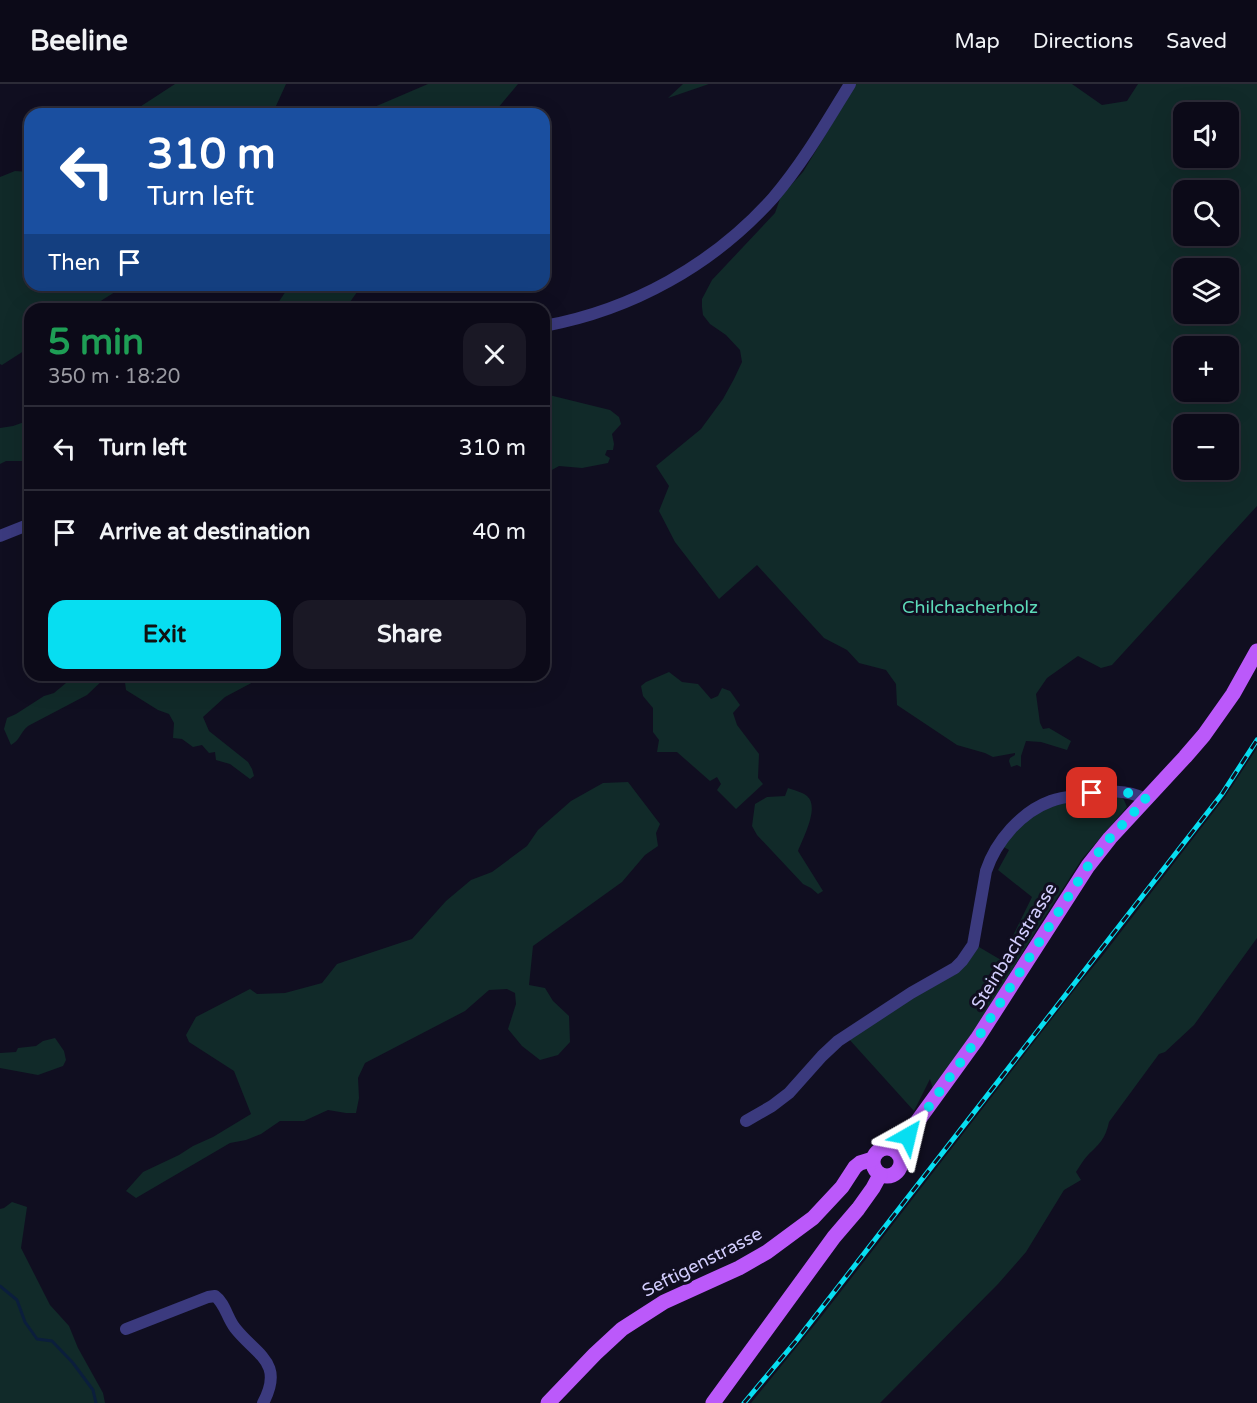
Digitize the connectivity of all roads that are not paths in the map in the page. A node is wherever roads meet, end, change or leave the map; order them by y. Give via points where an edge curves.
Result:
1 (850, 84) edge
2 (550, 325) edge
3 (24, 526) edge
4 (0, 536) edge
5 (1257, 651) edge
6 (1146, 799) junction
7 (746, 1120) dead end
8 (896, 1151) junction
9 (873, 1159) junction
10 (880, 1175) junction
11 (126, 1329) dead end
12 (263, 1403) edge
13 (549, 1403) edge
14 (713, 1403) edge

1 - 2 street via 788,179 717,250 630,301
3 - 4 street
5 - 6 main road, Steinbachstrasse via 1214,722
6 - 7 street via 1119,791 1068,797 1050,801 1022,819 989,861 973,945 962,961 838,1041 789,1093
6 - 8 main road, Steinbachstrasse via 1088,866 977,1039
8 - 9 main road via 884,1148
8 - 10 main road, Steinbachstrasse via 900,1159 897,1172
9 - 10 main road
9 - 13 main road, Seftigenstrasse via 855,1167 813,1218 767,1252 664,1302 622,1329
10 - 14 main road, Steinbachstrasse
11 - 12 street via 215,1296 235,1329 267,1364 271,1375

